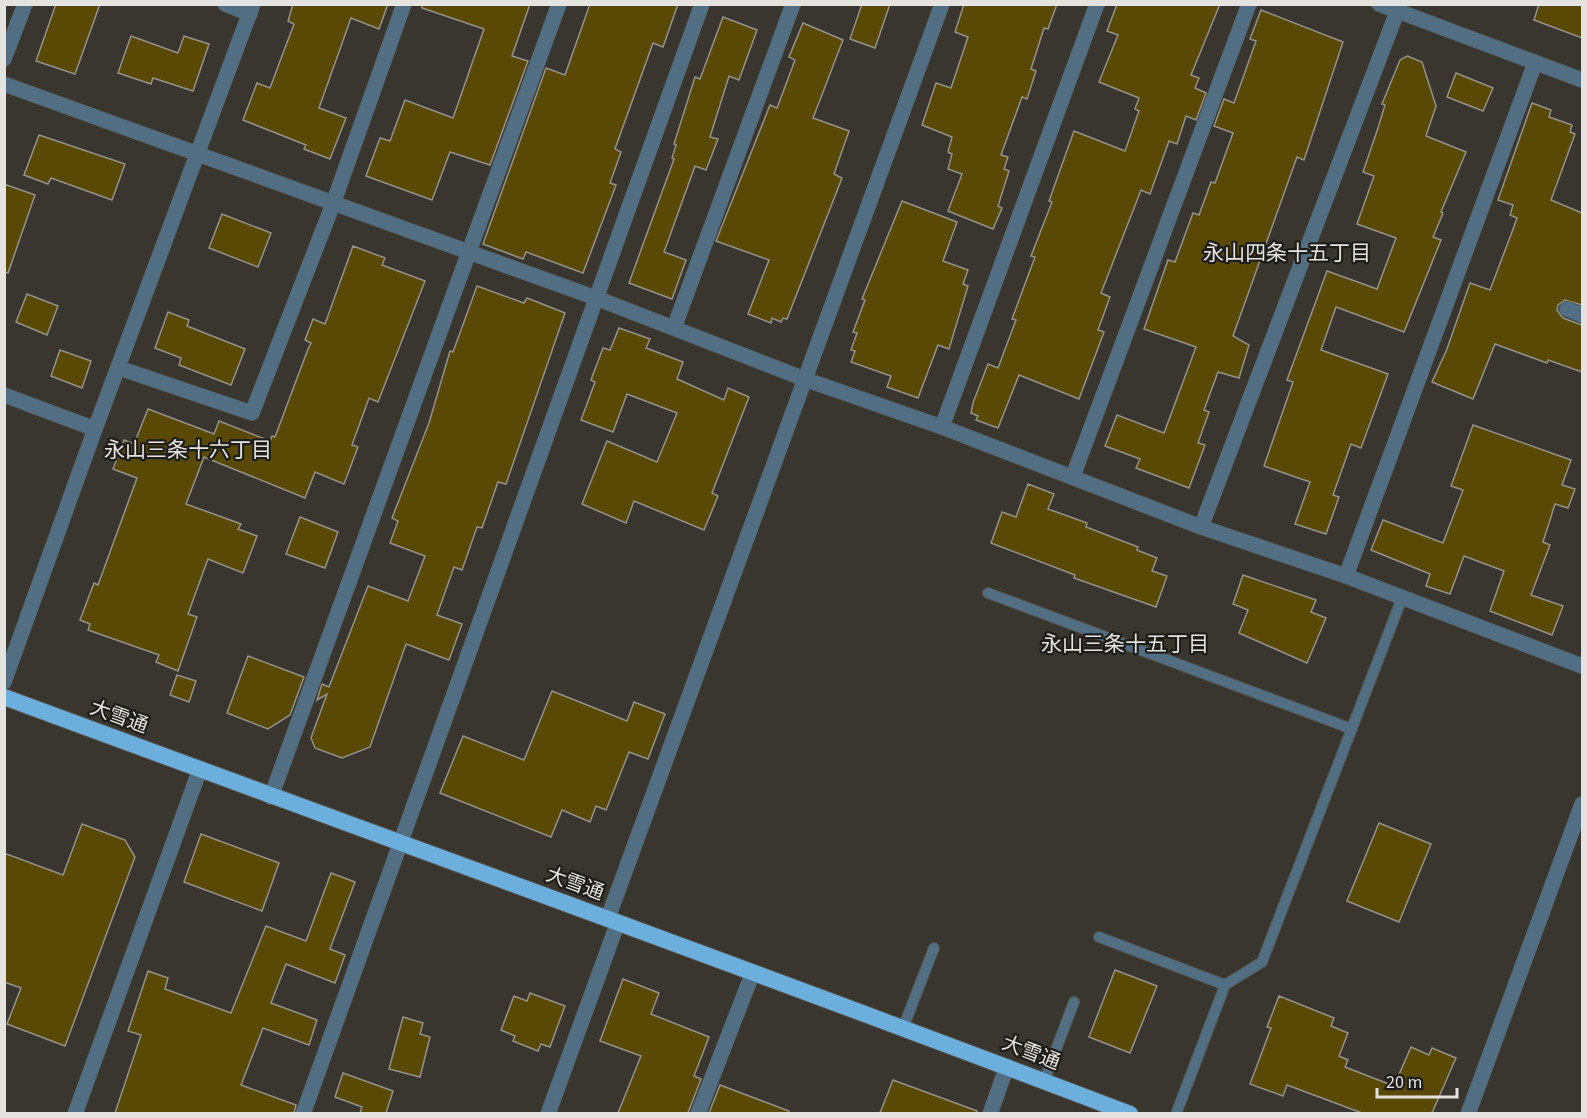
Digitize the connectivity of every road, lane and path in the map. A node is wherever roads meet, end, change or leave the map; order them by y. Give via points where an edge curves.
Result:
1 (25, 4) edge
2 (225, 4) edge
3 (404, 4) edge
4 (559, 4) edge
5 (702, 4) edge
6 (793, 4) edge
7 (942, 4) edge
8 (1097, 4) edge
9 (1249, 4) edge
10 (1379, 4) edge
11 (1399, 8) edge
12 (251, 9) edge
13 (4, 59) edge
14 (1535, 63) junction
15 (1582, 80) edge
16 (4, 84) edge
17 (199, 153) junction
18 (333, 204) junction
19 (468, 253) junction
20 (596, 298) junction
21 (1567, 309) dead end
22 (1582, 315) edge
23 (674, 328) junction
24 (119, 368) junction
25 (807, 380) junction
26 (4, 396) edge
27 (942, 427) junction
28 (95, 429) junction
29 (1073, 476) junction
30 (1201, 527) junction
31 (1346, 576) junction
32 (988, 593) dead end
33 (1402, 598) junction
34 (1582, 666) edge
35 (4, 682) edge
36 (4, 697) edge
37 (1352, 729) junction
38 (200, 769) junction
39 (271, 797) junction
40 (1582, 804) edge
41 (401, 844) junction
42 (613, 920) junction
43 (1099, 937) dead end
44 (934, 948) dead end
45 (753, 972) junction
46 (1225, 985) junction
47 (1074, 1002) dead end
48 (903, 1028) junction
49 (1007, 1066) junction
50 (1044, 1081) junction
51 (75, 1113) edge
52 (303, 1113) edge
53 (548, 1113) edge
54 (698, 1113) edge
55 (990, 1113) edge
56 (1130, 1113) edge
57 (1176, 1113) edge
58 (1468, 1113) edge

1 - 13 street
2 - 12 street
3 - 18 street
4 - 19 street
5 - 20 street
6 - 23 street
7 - 25 street
8 - 27 street
9 - 29 street
10 - 11 street
11 - 14 street
11 - 30 street
12 - 17 street
14 - 15 street
14 - 31 street
16 - 17 street
17 - 18 street
17 - 24 street
18 - 19 street
18 - 24 street via 252,413
19 - 20 street
19 - 39 street
20 - 23 street
20 - 41 street
21 - 22 street
23 - 25 street
24 - 28 street
25 - 27 street
25 - 42 street
26 - 28 street
27 - 29 street
28 - 35 street
29 - 30 street
30 - 31 street
31 - 33 street
32 - 37 lane
33 - 34 street
33 - 37 lane
36 - 38 highway, 大雪通
37 - 46 lane via 1262,962
38 - 39 highway, 大雪通
38 - 51 street
39 - 41 highway, 大雪通
40 - 58 street
41 - 42 highway, 大雪通
41 - 52 street
42 - 45 highway, 大雪通
42 - 53 street
43 - 46 lane
44 - 48 lane
45 - 48 highway, 大雪通
45 - 54 street
46 - 57 lane
47 - 50 lane
48 - 49 highway, 大雪通
49 - 50 highway, 大雪通
49 - 55 street
50 - 56 highway, 大雪通

